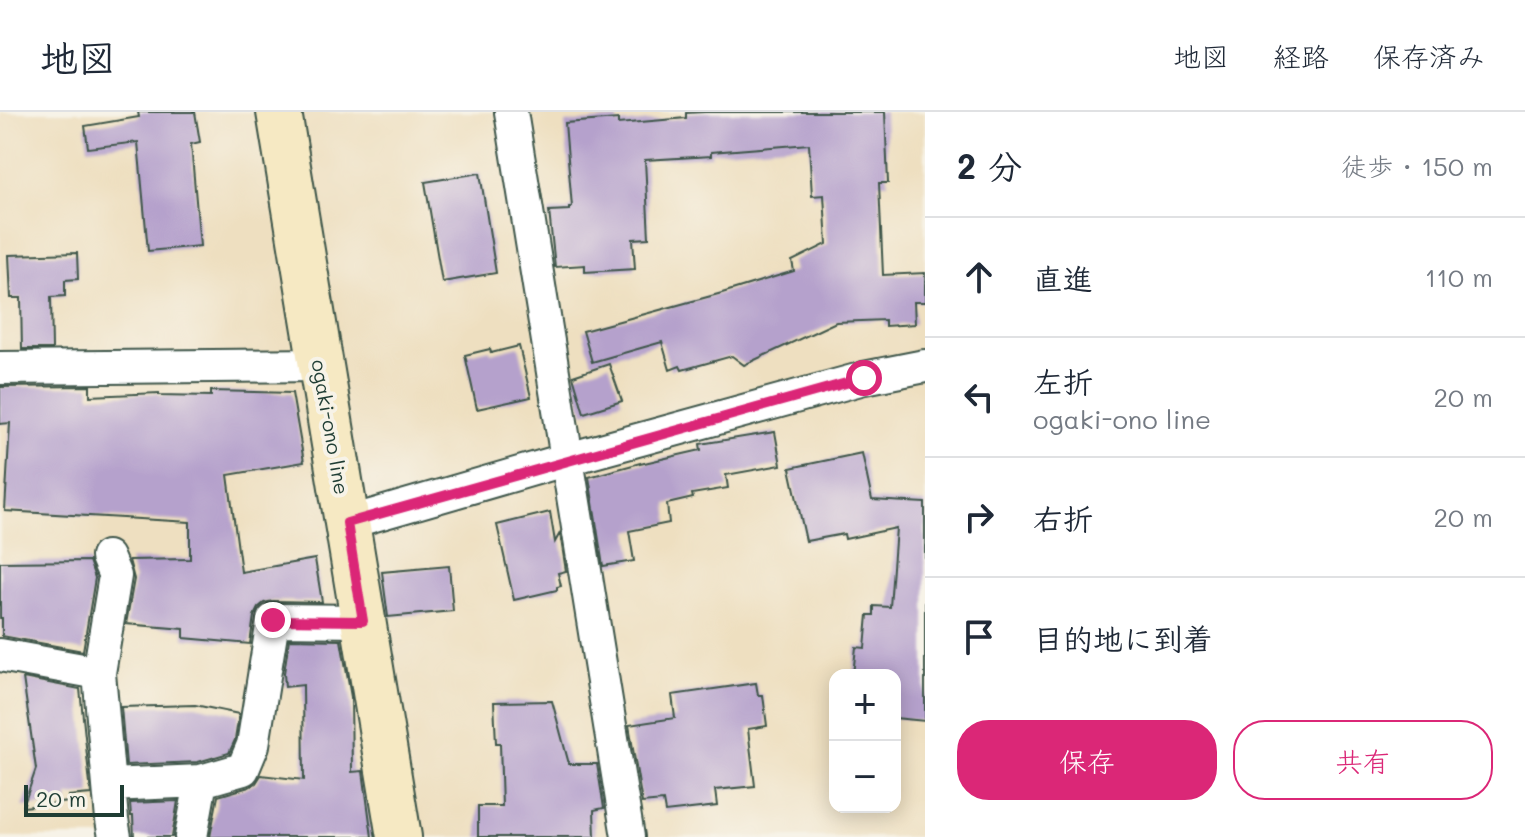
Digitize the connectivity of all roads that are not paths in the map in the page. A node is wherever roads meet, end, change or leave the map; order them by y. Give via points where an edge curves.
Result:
1 (279, 112) edge
2 (511, 112) edge
3 (321, 365) junction
4 (925, 366) edge
5 (0, 368) edge
6 (568, 459) junction
7 (347, 523) junction
8 (107, 557) dead end
9 (363, 621) junction
10 (0, 655) edge
11 (99, 673) junction
12 (201, 781) junction
13 (109, 785) junction
14 (115, 837) edge
15 (191, 837) edge
16 (399, 837) edge
17 (628, 837) edge

1 - 3 main road, ogaki-ono line
2 - 6 street
3 - 5 street
3 - 7 main road, ogaki-ono line
4 - 6 street
6 - 7 street
6 - 17 street
7 - 9 main road, ogaki-ono line
8 - 11 street via 115,576
9 - 12 street via 273,620 253,745 243,769
9 - 16 main road, ogaki-ono line
10 - 11 street
11 - 13 street
12 - 13 street
12 - 15 street
13 - 14 street

